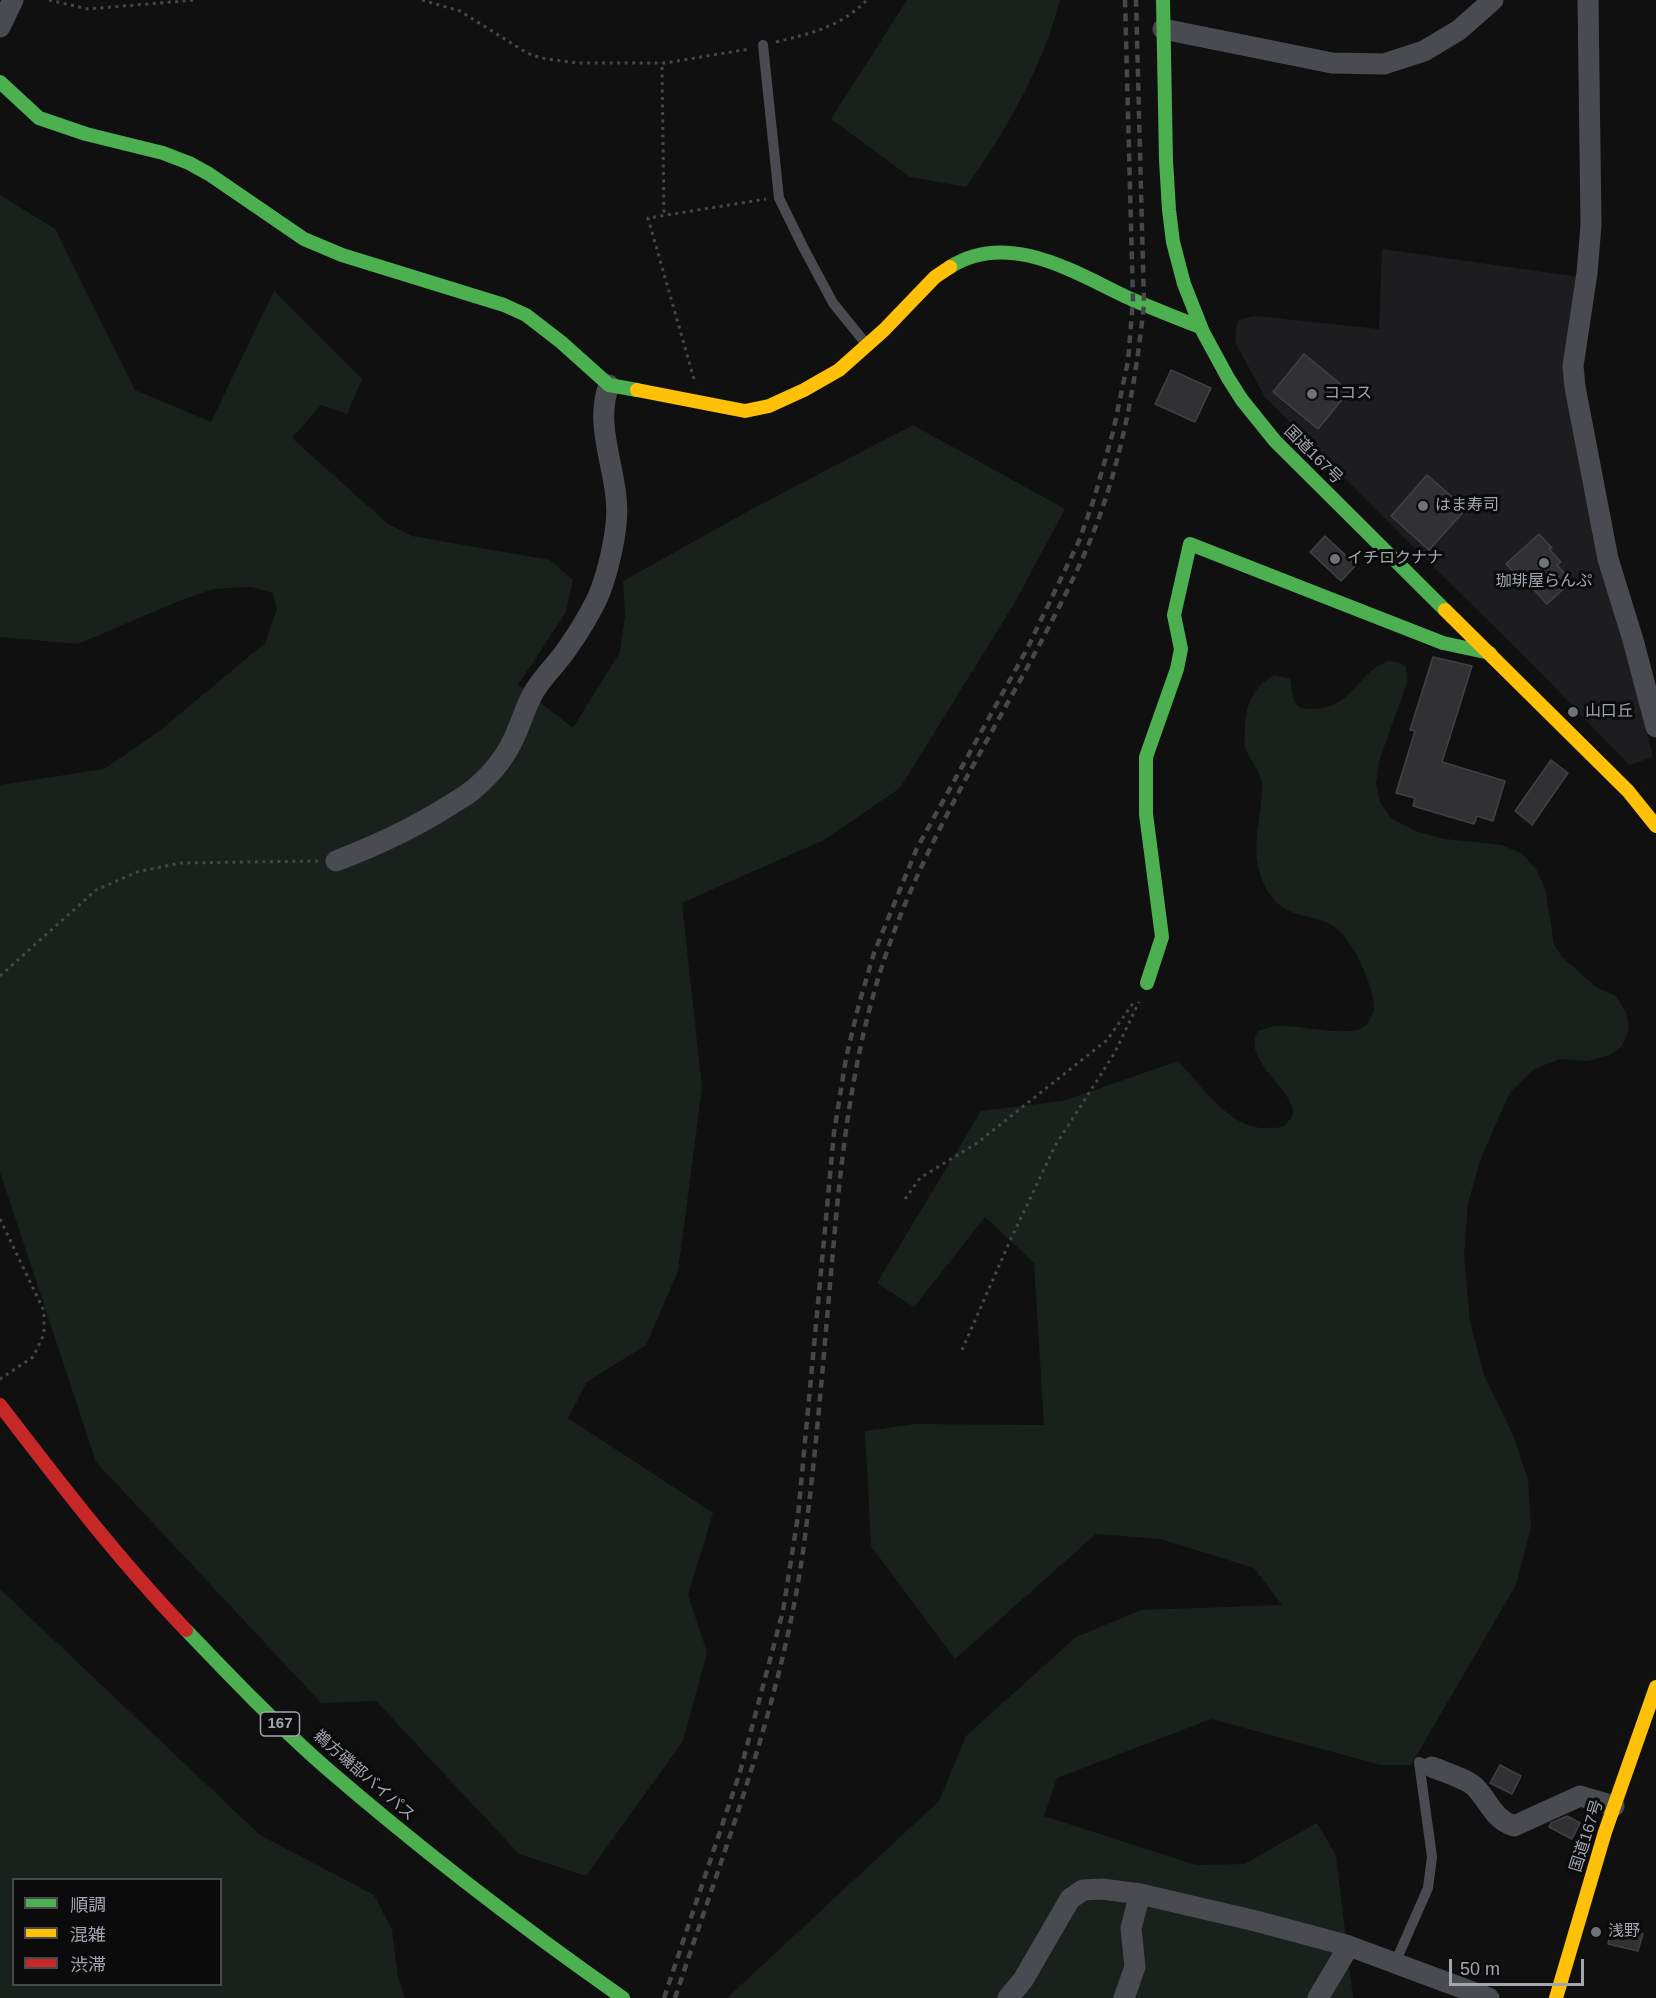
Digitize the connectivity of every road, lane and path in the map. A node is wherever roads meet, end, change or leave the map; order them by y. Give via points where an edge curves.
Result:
1 (13, 0) edge
2 (49, 0) edge
3 (196, 0) edge
4 (422, 0) edge
5 (867, 0) edge
6 (1163, 0) edge
7 (1493, 0) edge
8 (1587, 0) edge
9 (0, 27) edge
10 (1163, 29) junction
11 (763, 45) junction
12 (662, 67) dead end
13 (0, 81) edge
14 (780, 198) junction
15 (664, 215) junction
16 (1200, 327) junction
17 (867, 345) junction
18 (609, 385) junction
19 (701, 404) junction
20 (1490, 653) junction
21 (1656, 727) edge
22 (1656, 826) edge
23 (336, 861) joint
24 (0, 976) edge
25 (1147, 983) junction
26 (905, 1199) dead end
27 (0, 1219) edge
28 (962, 1350) dead end
29 (0, 1379) edge
30 (0, 1405) edge
31 (1656, 1687) edge
32 (1652, 1718) edge
33 (1432, 1767) joint
34 (1614, 1806) junction
35 (1140, 1894) junction
36 (1349, 1946) junction
37 (1395, 1963) junction
38 (618, 1994) edge
39 (1008, 1998) edge
40 (1124, 1998) edge
41 (1318, 1998) edge
42 (1490, 1998) edge
43 (1556, 1998) edge

1 - 9 street
2 - 3 path via 88,9
4 - 11 path via 460,11 527,53 568,62 665,63
5 - 11 path via 835,25
6 - 10 main road, 国道167号
7 - 10 street via 1459,30 1424,51 1384,64 1332,63
8 - 21 street via 1591,225 1573,366 1608,559
10 - 16 main road, 国道167号 via 1170,219 1176,257
11 - 14 lane
12 - 15 path
13 - 18 main road via 39,118 189,163 304,239 526,315
14 - 15 path
14 - 17 lane via 833,303
15 - 19 path via 648,218
16 - 17 main road via 1056,263 1018,253 984,254 958,262 935,277
16 - 20 main road, 国道167号 via 1229,380 1264,428
17 - 19 main road via 839,370 763,409 745,411
18 - 19 main road
18 - 23 street via 603,410 617,501 616,523 597,598 525,707 516,733 495,768 472,791 436,813 379,844
20 - 22 main road, 国道167号 via 1628,790
20 - 25 main road via 1443,643 1190,544 1174,615 1181,650 1146,757 1146,814 1162,937
23 - 24 path via 180,862 137,872 96,891
25 - 26 path via 1107,1040 977,1143 920,1178
25 - 28 path via 1114,1054 1055,1146
27 - 29 path via 44,1311 44,1334 33,1357
30 - 38 main road, 鵜方磯部バイパス / 167 via 86,1517 159,1602 241,1687 324,1766 423,1848 551,1948
31 - 32 main road, 国道167号
32 - 34 main road, 国道167号
33 - 34 street via 1474,1786 1504,1823 1514,1826 1580,1796
33 - 37 lane via 1419,1762 1432,1857 1428,1888
34 - 43 main road, 国道167号
35 - 36 street
35 - 39 street via 1083,1890 1070,1899 1023,1980
35 - 40 street via 1131,1928 1135,1966
36 - 37 street
36 - 41 street
37 - 42 street

